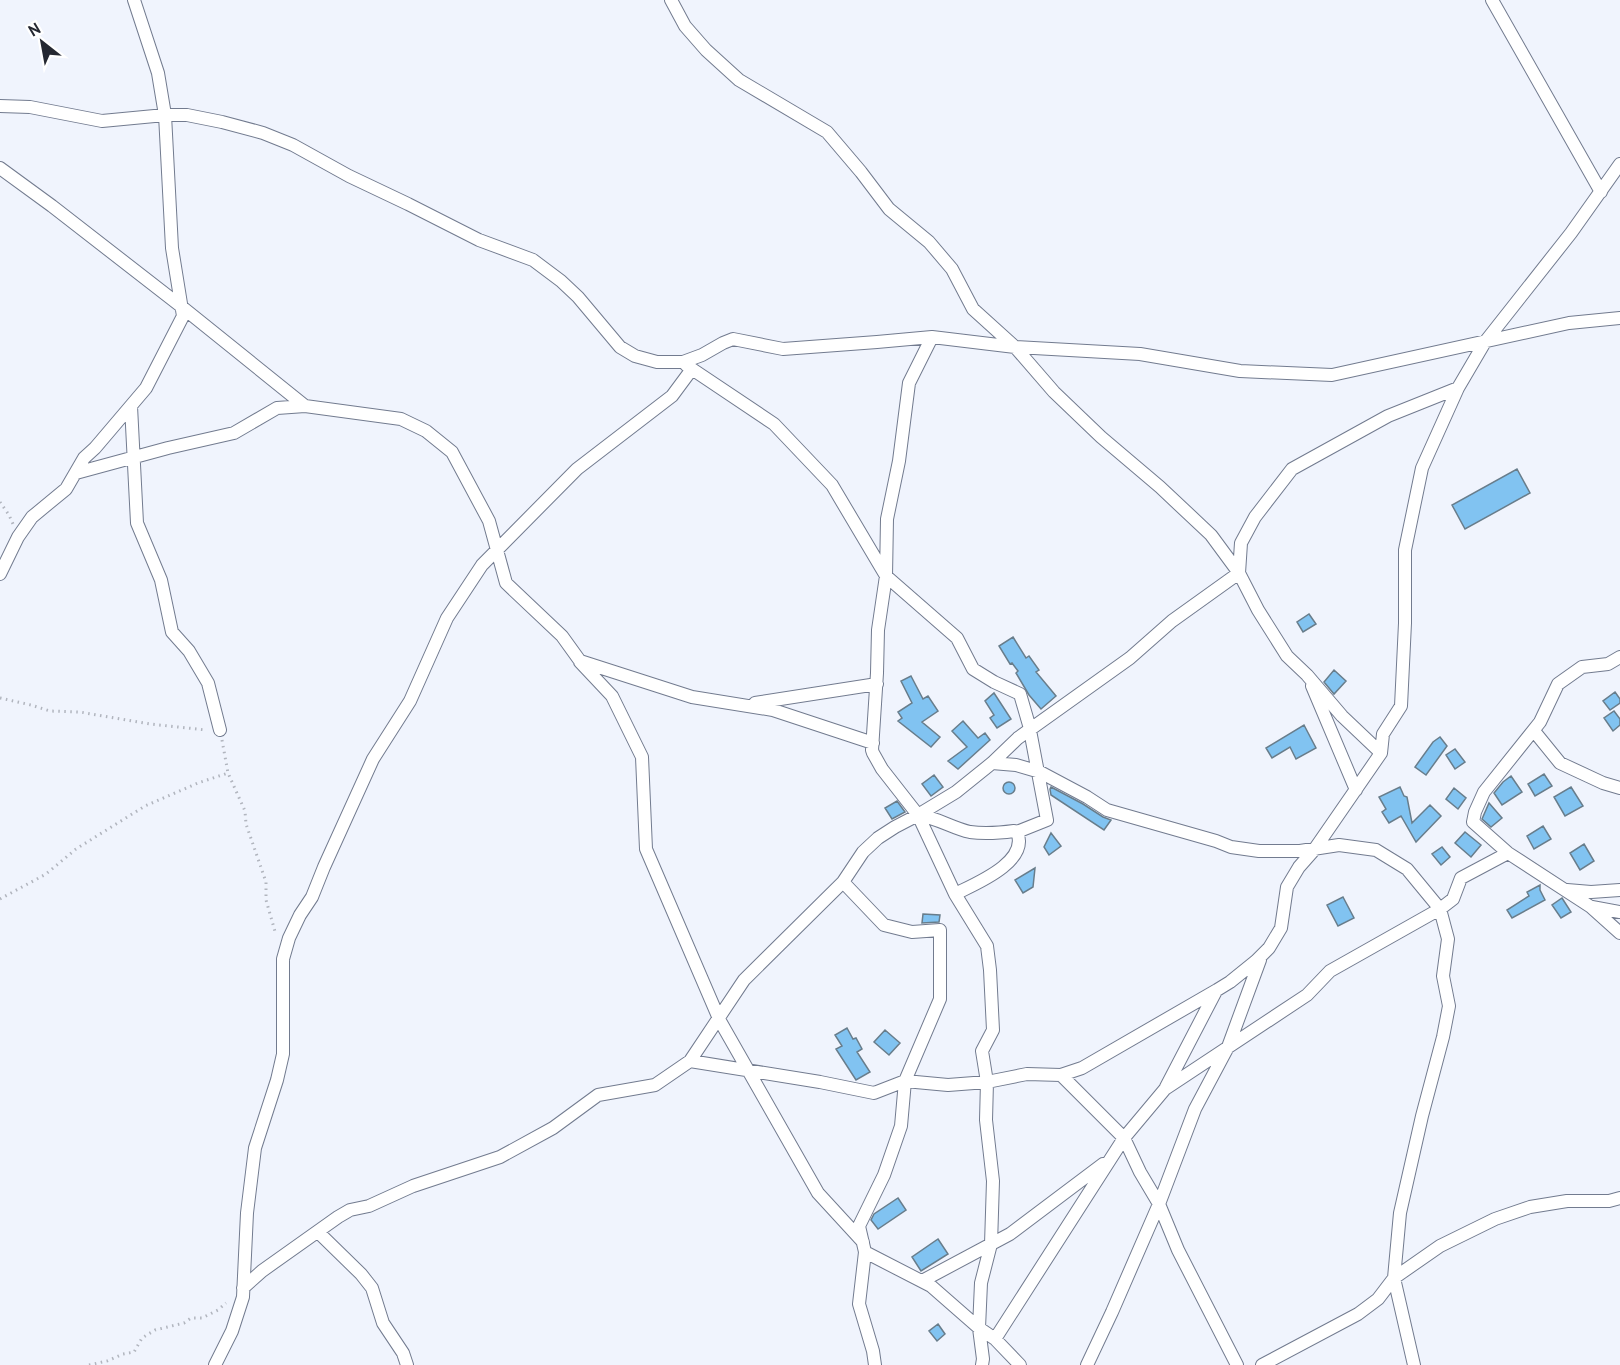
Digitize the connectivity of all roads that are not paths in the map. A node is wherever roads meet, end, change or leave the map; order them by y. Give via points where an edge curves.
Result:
1 (134, 0) edge
2 (671, 0) edge
3 (1492, 0) edge
4 (0, 106) edge
5 (165, 115) junction
6 (1620, 164) edge
7 (0, 168) edge
8 (1601, 192) junction
9 (182, 307) junction
10 (1620, 318) edge
11 (932, 337) junction
12 (1485, 342) junction
13 (1015, 347) junction
14 (688, 366) junction
15 (1458, 388) junction
16 (131, 406) junction
17 (305, 406) junction
18 (133, 458) junction
19 (76, 473) junction
20 (497, 550) junction
21 (1239, 573) junction
22 (0, 574) edge
23 (886, 576) junction
24 (1620, 657) edge
25 (580, 661) junction
26 (1307, 675) junction
27 (877, 684) junction
28 (742, 705) junction
29 (1030, 729) junction
30 (220, 730) road end
31 (1534, 731) junction
32 (873, 743) junction
33 (1381, 753) junction
34 (992, 764) junction
35 (1038, 771) junction
36 (1620, 788) edge
37 (1356, 790) junction
38 (918, 815) junction
39 (1017, 832) junction
40 (1314, 850) junction
41 (1508, 853) junction
42 (843, 882) junction
43 (1563, 889) junction
44 (1620, 890) edge
45 (955, 894) junction
46 (1591, 907) junction
47 (1440, 909) junction
48 (1620, 912) edge
49 (1620, 933) edge
50 (1262, 956) junction
51 (1217, 990) junction
52 (718, 1019) junction
53 (1228, 1047) junction
54 (690, 1061) junction
55 (748, 1070) junction
56 (1061, 1075) junction
57 (905, 1081) junction
58 (987, 1082) junction
59 (1165, 1089) junction
60 (1124, 1138) junction
61 (1111, 1158) junction
62 (1620, 1198) edge
63 (1159, 1204) junction
64 (318, 1232) junction
65 (991, 1244) junction
66 (864, 1247) junction
67 (1394, 1278) junction
68 (922, 1281) junction
69 (243, 1288) junction
70 (979, 1328) junction
71 (994, 1339) junction
72 (215, 1365) edge
73 (407, 1365) edge
74 (875, 1365) edge
75 (982, 1365) edge
76 (1020, 1365) edge
77 (1087, 1365) edge
78 (1237, 1365) edge
79 (1262, 1365) edge
80 (1414, 1365) edge

1 - 5 street via 158,73
2 - 13 street via 685,26 739,80 827,132 889,209 929,242 952,269 973,309
3 - 8 street
4 - 5 street via 30,107 102,121
5 - 9 street via 172,248
5 - 14 street via 187,115 263,133 479,240 533,260 578,297 620,347 635,356
6 - 8 street
7 - 9 street
8 - 12 street
9 - 16 street via 183,316 146,388
9 - 17 street
10 - 12 street via 1569,323
11 - 13 street
11 - 14 street via 783,349 733,339
11 - 23 street via 909,383 899,461 886,519
12 - 13 street via 1332,375 1240,371 1140,354
12 - 15 street
13 - 21 street via 1054,392 1210,535
14 - 20 street via 672,396 577,469
14 - 23 street via 774,424 796,447 832,486
15 - 21 street via 1388,416 1292,469 1255,517 1241,543
15 - 33 street via 1422,468 1404,550 1401,706 1383,734
16 - 18 street
16 - 19 street via 84,458
17 - 18 street via 277,408 234,433
17 - 20 street via 401,419 426,430 452,452 489,521
18 - 19 street
18 - 30 street via 137,523 161,580 172,632 208,683
19 - 22 street via 66,489 32,517
20 - 25 street via 506,583 562,636
20 - 69 street via 482,565 447,618 410,701 373,759 285,952 283,1054 255,1148
21 - 26 street via 1287,656
21 - 29 street
23 - 27 street via 878,630
23 - 29 street via 957,638 973,669 1020,694
24 - 31 street via 1608,664 1582,667 1558,684
25 - 28 street via 692,697
25 - 52 street via 612,696 642,757 646,849
26 - 33 street
26 - 37 street
27 - 28 street
27 - 32 street
28 - 32 street via 773,710
29 - 34 street
29 - 35 street
31 - 36 street via 1560,763
31 - 41 street via 1484,792 1475,812 1473,822
32 - 38 street via 873,753 882,769
33 - 37 street
34 - 35 street
34 - 38 street
35 - 39 street via 1047,820
35 - 40 street via 1107,810 1228,846 1258,851
37 - 40 street
38 - 39 street via 968,831
38 - 42 street via 878,838 863,852
38 - 45 street
39 - 45 street via 1016,854 1011,861
40 - 47 street via 1339,845 1376,850 1407,869
40 - 50 street via 1287,887 1281,928
41 - 43 street
41 - 47 street via 1461,878 1453,899
42 - 52 street via 744,980
42 - 57 street via 884,925 912,932 940,930 940,999
43 - 44 street
43 - 46 street
45 - 58 street via 987,946 993,1030 982,1051
46 - 48 street
46 - 49 street
47 - 53 street via 1330,971 1307,995
47 - 67 street via 1449,939 1443,976 1449,1006 1400,1213
50 - 51 street
50 - 53 street
51 - 56 street via 1082,1068
51 - 59 street
52 - 54 street
52 - 55 street
53 - 59 street
53 - 63 street via 1195,1108
54 - 55 street
54 - 64 street via 655,1085 598,1095 553,1128 500,1157 350,1210
55 - 57 street via 874,1092
55 - 66 street via 818,1193
56 - 58 street via 1027,1074
56 - 60 street
57 - 58 street via 948,1085
57 - 66 street via 901,1126 884,1175 859,1226
58 - 65 street via 986,1120 993,1181
59 - 60 street
60 - 61 street
60 - 63 street
61 - 65 street
61 - 71 street
62 - 67 street via 1530,1207 1495,1219 1440,1246
63 - 77 street
63 - 78 street
64 - 69 street
64 - 73 street via 372,1288 383,1323
65 - 68 street
65 - 70 street via 981,1283
66 - 68 street
66 - 74 street via 859,1304
67 - 79 street via 1358,1314
67 - 80 street
68 - 70 street
69 - 72 street via 232,1331
70 - 71 street
70 - 75 street
71 - 76 street

